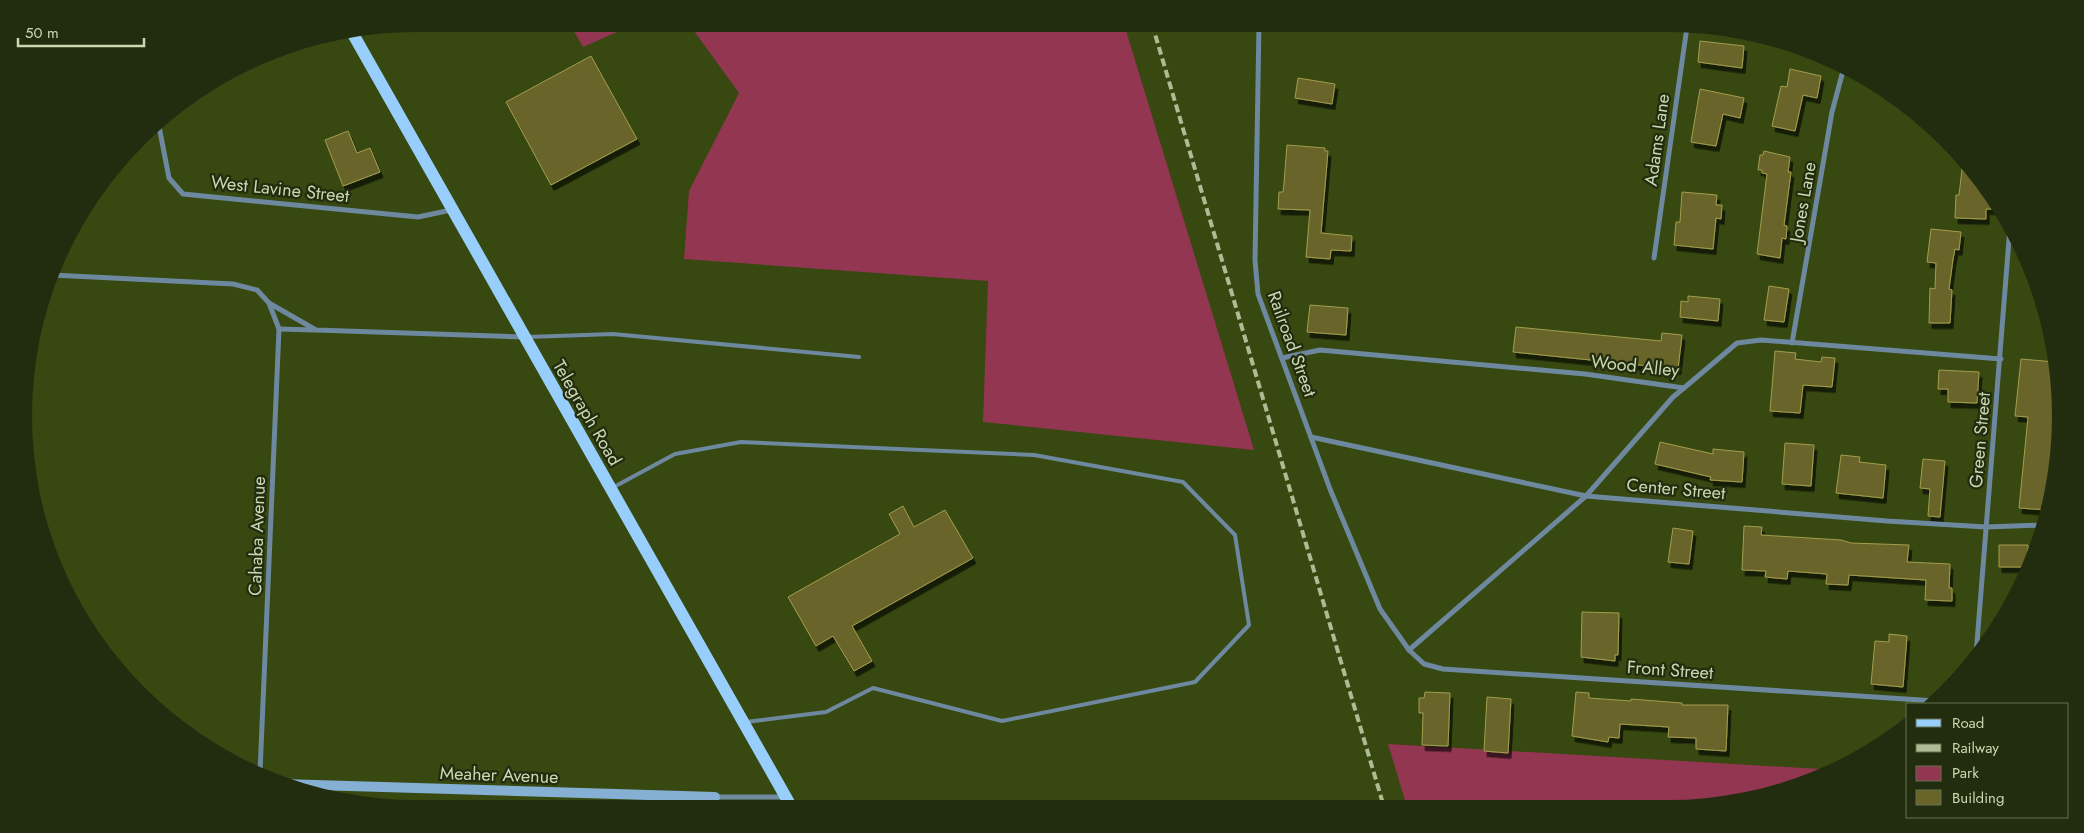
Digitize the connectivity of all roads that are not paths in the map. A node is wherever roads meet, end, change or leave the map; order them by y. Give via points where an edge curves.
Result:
1 (1259, 32) edge
2 (1686, 33) edge
3 (355, 38) edge
4 (1842, 75) edge
5 (160, 131) edge
6 (452, 210) junction
7 (2009, 242) edge
8 (1654, 258) dead end
9 (60, 275) edge
10 (269, 303) junction
11 (279, 329) junction
12 (316, 330) junction
13 (523, 337) junction
14 (1792, 342) junction
15 (859, 356) dead end
16 (1282, 358) junction
17 (2001, 359) junction
18 (1684, 388) junction
19 (1311, 437) junction
20 (610, 489) junction
21 (1586, 496) junction
22 (2035, 525) edge
23 (1986, 527) junction
24 (1977, 643) edge
25 (1409, 650) junction
26 (1926, 700) edge
27 (743, 723) junction
28 (260, 767) edge
29 (326, 789) edge
30 (715, 798) joint
31 (745, 800) edge
32 (787, 800) edge

1 - 16 street, Railroad Street via 1255,260 1258,294
2 - 8 street, Adams Lane
3 - 6 main road, Telegraph Road
4 - 14 street, Jones Lane via 1832,112
5 - 6 street, West Lavine Street via 169,178 183,194 418,217
6 - 13 main road, Telegraph Road
7 - 17 street, Green Street
9 - 10 street via 233,284 256,290
10 - 11 street, Cahaba Avenue
10 - 12 street
11 - 12 street
11 - 28 street, Cahaba Avenue
12 - 13 street
13 - 15 lane via 613,334
13 - 20 main road, Telegraph Road
14 - 17 street, Wood Alley
14 - 18 street, Wood Alley via 1761,340 1737,343
16 - 18 street, Wood Alley via 1320,350 1585,374
16 - 19 street, Railroad Street
17 - 23 street, Green Street
18 - 21 street
19 - 21 street, Center Street
19 - 25 street, Railroad Street via 1380,608
20 - 27 main road, Telegraph Road
20 - 27 lane via 675,454 741,442 1034,455 1184,482 1235,534 1249,625 1195,682 1002,721 873,688 826,712
21 - 23 street, Center Street
21 - 25 street
22 - 23 street, Center Street
23 - 24 street, Green Street
25 - 26 street, Front Street via 1424,664 1443,669
27 - 32 main road, Telegraph Road
29 - 30 street, Meaher Avenue
30 - 31 street

